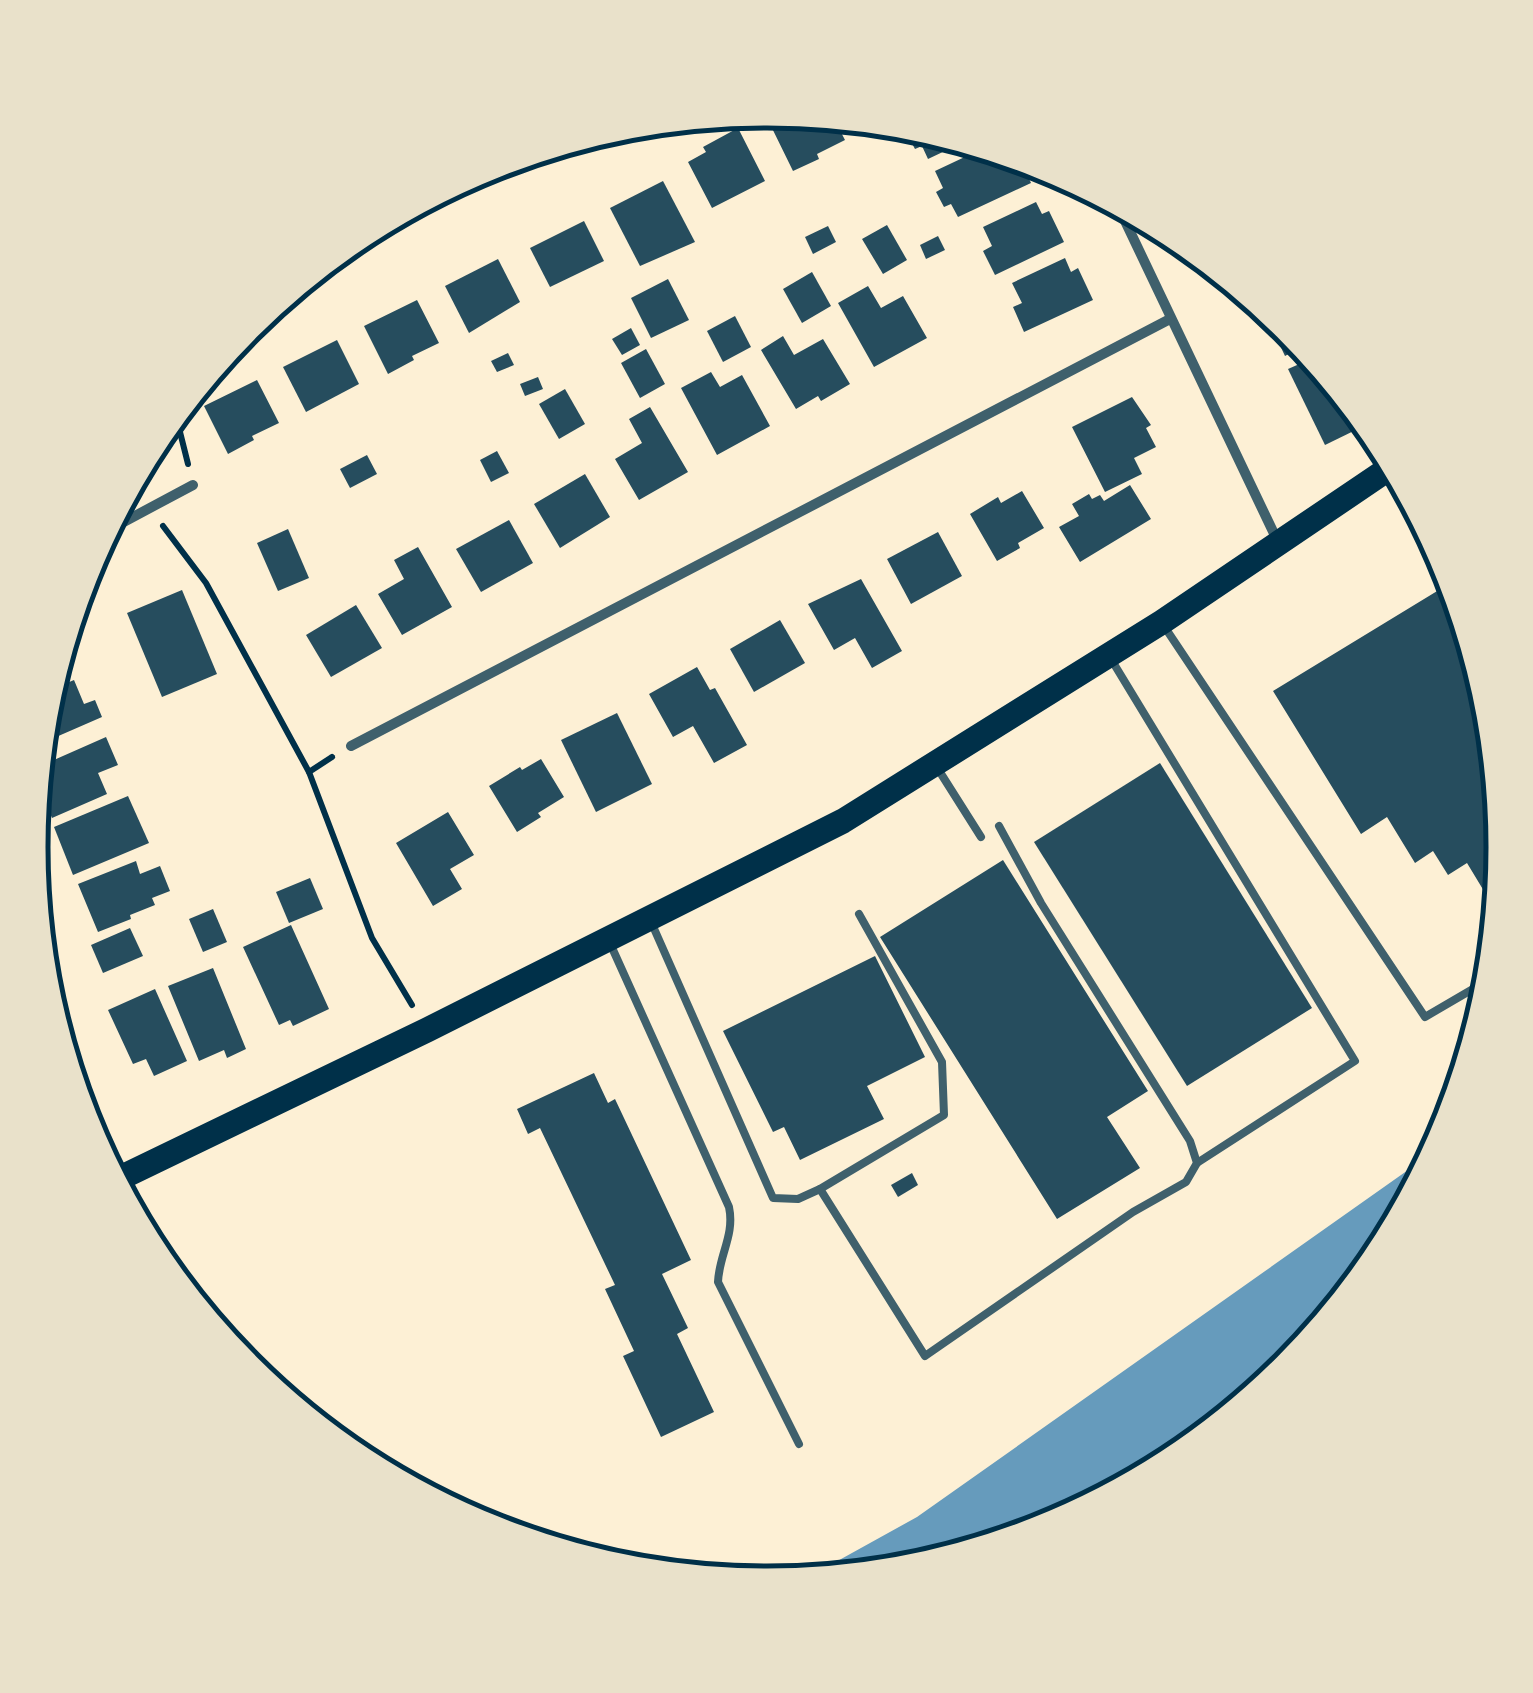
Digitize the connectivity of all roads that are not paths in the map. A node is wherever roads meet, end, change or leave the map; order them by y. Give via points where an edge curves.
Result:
1 (1126, 224) edge
2 (1170, 319) junction
3 (1381, 474) edge
4 (193, 485) road end
5 (125, 522) edge
6 (1278, 542) junction
7 (1162, 622) junction
8 (1108, 655) junction
9 (350, 746) dead end
10 (934, 763) junction
11 (1000, 826) dead end
12 (981, 838) dead end
13 (858, 914) dead end
14 (650, 920) junction
15 (608, 940) junction
16 (1471, 989) edge
17 (1197, 1163) junction
18 (127, 1175) edge
19 (820, 1189) junction
20 (800, 1444) dead end

1 - 2 street
2 - 6 street
2 - 9 street
3 - 6 main road
4 - 5 street
6 - 7 main road
7 - 8 main road
7 - 16 lane via 1425,1017
8 - 10 main road
8 - 17 lane via 1354,1062
10 - 12 lane
10 - 14 main road via 843,821
11 - 17 lane via 1190,1141
13 - 19 lane via 942,1062 944,1115
14 - 15 main road
14 - 19 lane via 773,1198 798,1200
15 - 18 main road
15 - 20 lane via 730,1207 732,1235 718,1282
17 - 19 lane via 1186,1182 925,1356

